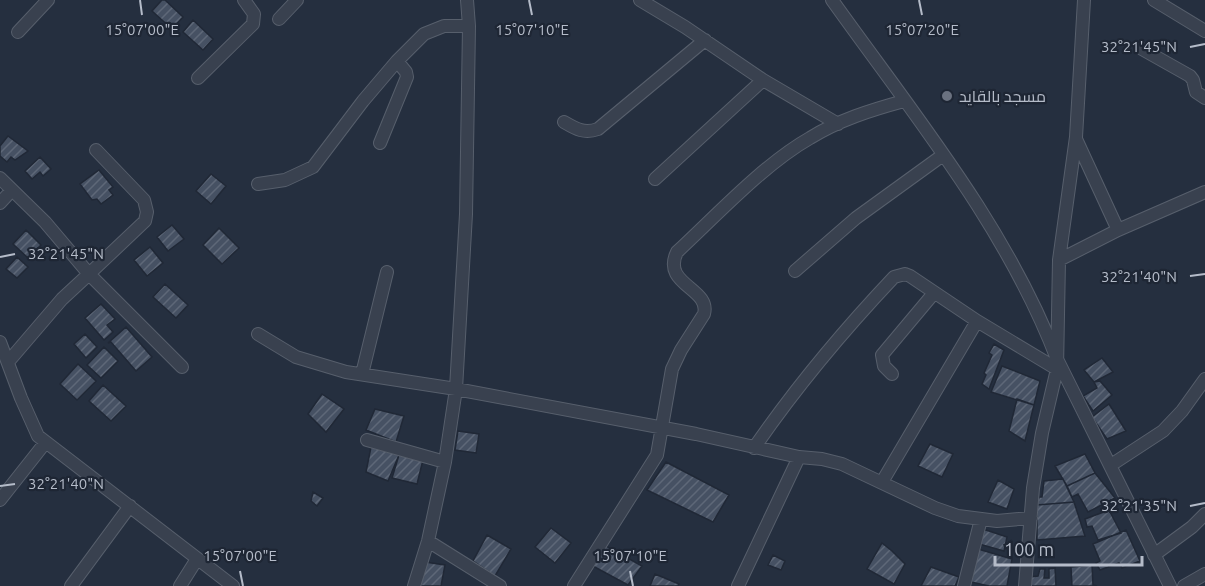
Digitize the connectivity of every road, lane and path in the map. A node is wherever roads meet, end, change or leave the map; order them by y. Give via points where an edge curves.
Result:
1 (48, 0) edge
2 (244, 0) edge
3 (297, 0) edge
4 (467, 0) edge
5 (640, 0) edge
6 (831, 0) edge
7 (1084, 0) edge
8 (1154, 0) edge
9 (279, 20) dead end
10 (469, 26) junction
11 (1205, 31) edge
12 (18, 32) dead end
13 (705, 40) junction
14 (1142, 49) dead end
15 (397, 61) junction
16 (198, 78) dead end
17 (763, 80) junction
18 (1205, 98) edge
19 (904, 101) junction
20 (564, 122) dead end
21 (838, 124) junction
22 (1076, 137) junction
23 (380, 143) dead end
24 (96, 150) dead end
25 (944, 155) junction
26 (0, 178) edge
27 (655, 179) dead end
28 (258, 184) dead end
29 (12, 190) junction
30 (1205, 192) edge
31 (0, 203) edge
32 (1118, 230) junction
33 (1059, 260) junction
34 (795, 271) dead end
35 (387, 272) dead end
36 (89, 273) junction
37 (934, 293) junction
38 (977, 321) junction
39 (258, 334) dead end
40 (0, 342) edge
41 (8, 362) junction
42 (1057, 364) junction
43 (182, 367) dead end
44 (362, 374) junction
45 (892, 374) dead end
46 (1205, 379) edge
47 (456, 388) junction
48 (661, 428) junction
49 (367, 440) dead end
50 (45, 443) junction
51 (754, 448) junction
52 (799, 457) junction
53 (445, 462) junction
54 (1111, 465) junction
55 (882, 482) junction
56 (0, 500) edge
57 (130, 506) junction
58 (1205, 514) edge
59 (1031, 518) junction
60 (981, 519) junction
61 (428, 541) junction
62 (1154, 555) junction
63 (197, 559) junction
64 (1205, 574) edge
65 (71, 586) edge
66 (180, 586) edge
67 (232, 586) edge
68 (414, 586) edge
69 (500, 586) edge
70 (574, 586) edge
71 (738, 586) edge
72 (964, 586) edge
73 (1025, 586) edge
74 (1170, 586) edge
75 (1184, 586) edge

1 - 12 street
2 - 16 street via 254,14 253,24
3 - 9 street
4 - 10 street
5 - 13 street
6 - 19 street
7 - 22 street
8 - 11 street
10 - 15 street via 433,29
10 - 47 street via 466,214
13 - 17 street
13 - 20 street via 598,129 579,131
14 - 18 street via 1190,76 1196,92
15 - 23 street via 407,77
15 - 28 street via 313,167 285,180
17 - 21 street
17 - 27 street
19 - 21 street
19 - 25 street
21 - 48 street via 791,150 677,252 677,275 702,299 705,310 672,369
22 - 32 street
22 - 33 street
24 - 36 street via 144,200 147,212 145,220
25 - 34 street via 856,218
25 - 42 street via 998,236 1043,322
26 - 29 street
29 - 31 street
29 - 36 street
30 - 32 street
32 - 33 street
33 - 42 street
35 - 44 street
36 - 41 street
36 - 43 street
37 - 38 street
37 - 45 street via 882,355 884,366
37 - 51 street via 904,274 894,277 788,399
38 - 42 street
38 - 55 street
39 - 44 street via 296,357
40 - 41 street
41 - 50 street via 27,413
42 - 54 street
42 - 59 street via 1042,433
44 - 47 street
46 - 54 street via 1163,431
47 - 48 street
47 - 53 street
48 - 51 street
48 - 70 street via 657,455
49 - 53 street
50 - 56 street
50 - 57 street
51 - 52 street
52 - 55 street via 842,464
52 - 71 street
53 - 61 street
54 - 62 street
55 - 60 street via 935,508
57 - 63 street
57 - 65 street
58 - 62 street
59 - 60 street
59 - 73 street
60 - 72 street
61 - 68 street
61 - 69 street
62 - 74 street
63 - 66 street
63 - 67 street
64 - 75 street

